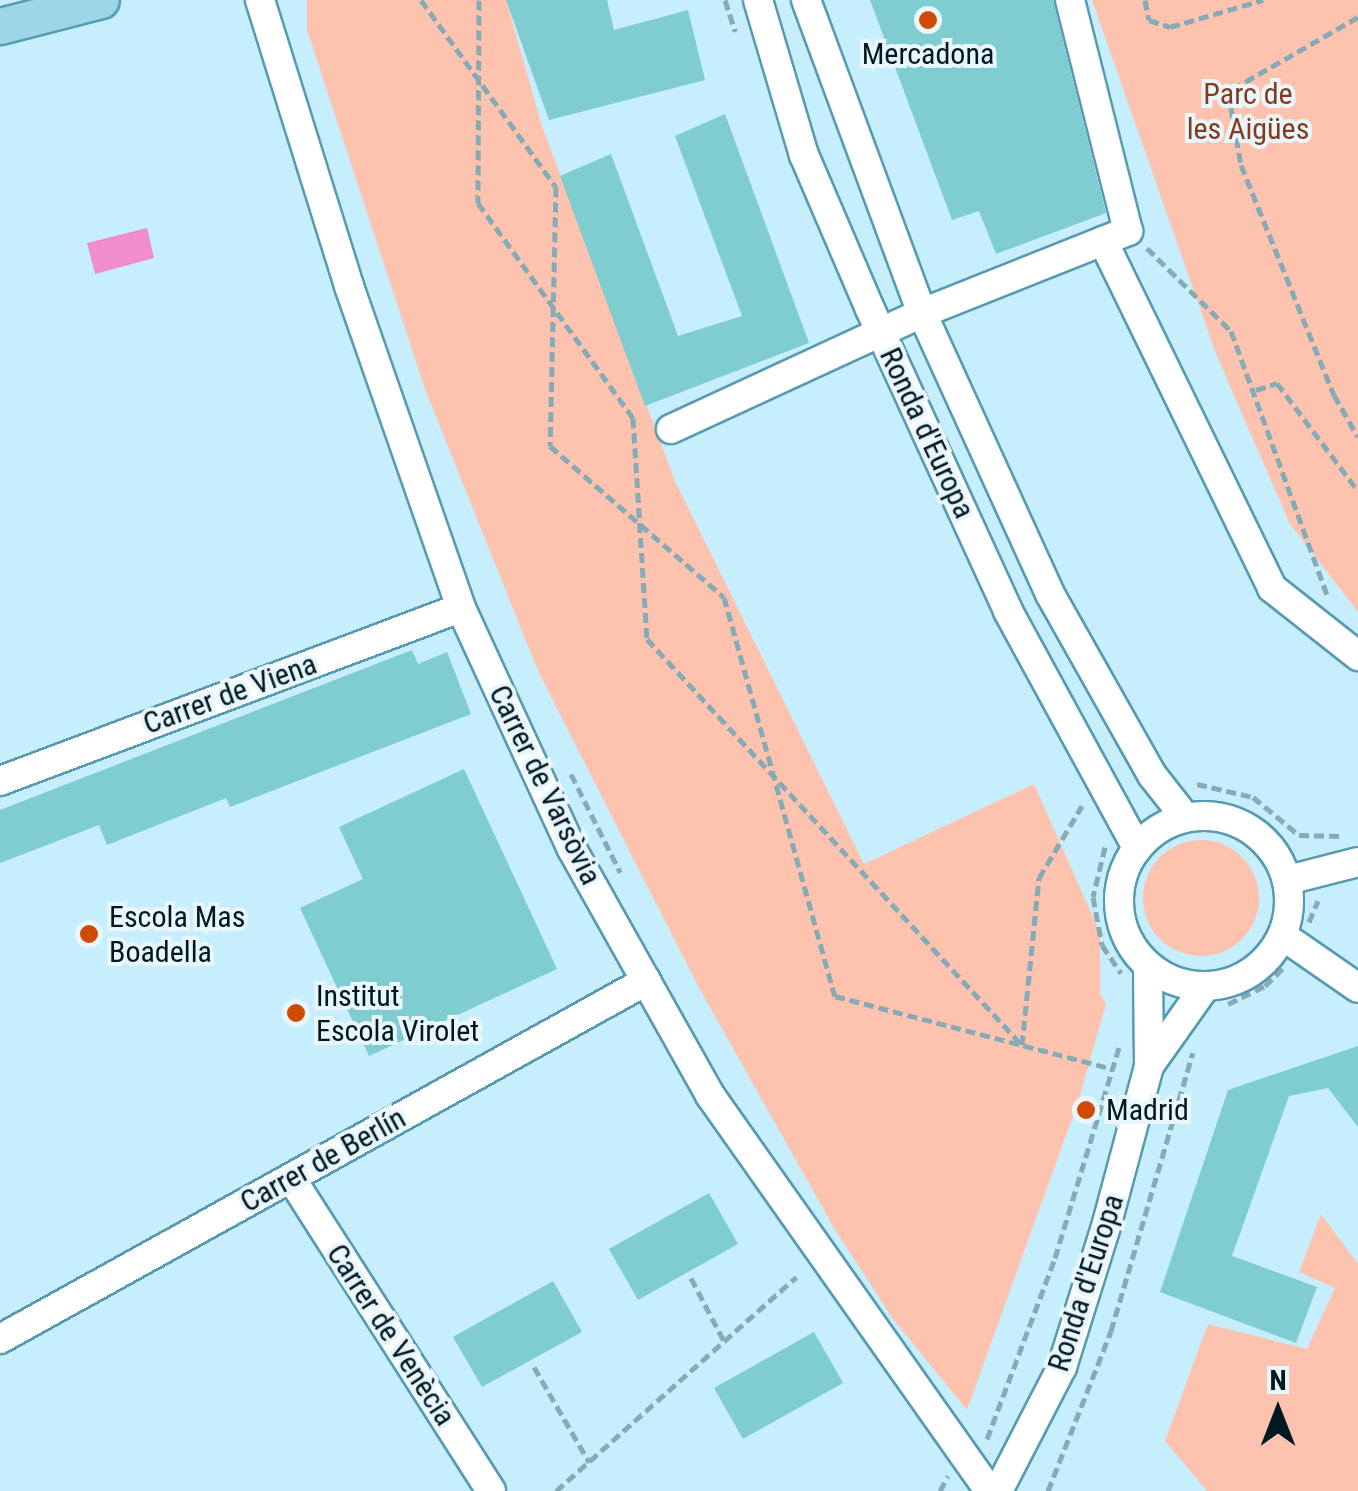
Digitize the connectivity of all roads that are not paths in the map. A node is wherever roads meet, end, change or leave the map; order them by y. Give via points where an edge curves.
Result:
1 (101, 0) edge
2 (260, 0) edge
3 (758, 0) edge
4 (806, 0) edge
5 (1070, 0) edge
6 (0, 26) edge
7 (1116, 236) junction
8 (922, 312) junction
9 (880, 332) junction
10 (671, 429) dead end
11 (461, 608) junction
12 (1351, 650) edge
13 (0, 780) edge
14 (1185, 817) junction
15 (1137, 848) junction
16 (1351, 863) edge
17 (1288, 880) junction
18 (1290, 941) junction
19 (1148, 966) junction
20 (646, 981) junction
21 (1205, 986) junction
22 (1358, 988) edge
23 (1150, 1066) junction
24 (291, 1178) junction
25 (0, 1339) edge
26 (982, 1480) edge
27 (492, 1491) edge
28 (998, 1491) edge

1 - 6 main road
2 - 11 street, Carrer de Varsòvia via 349,286
3 - 9 street, Ronda d'Europa via 804,155
4 - 8 street, Ronda d'Europa
5 - 7 street
7 - 8 street
7 - 12 street via 1272,588
8 - 9 street
8 - 14 street, Ronda d'Europa via 1050,594 1152,775
9 - 10 street
9 - 15 street, Ronda d'Europa via 1008,611
11 - 13 street, Carrer de Viena
11 - 20 street, Carrer de Varsòvia via 572,849
14 - 15 street
14 - 17 street via 1237,822 1260,836
15 - 19 street, Ronda d'Europa via 1118,896 1131,946
16 - 17 street
17 - 18 street
18 - 21 street via 1251,973
18 - 22 street
19 - 21 street
19 - 23 street, Ronda d'Europa
20 - 24 street, Carrer de Berlín
20 - 26 street, Carrer de Varsòvia via 710,1094
21 - 23 street, Ronda d'Europa
23 - 28 street, Ronda d'Europa via 1062,1367
24 - 25 street, Carrer de Berlín
24 - 27 street, Carrer de Venècia

